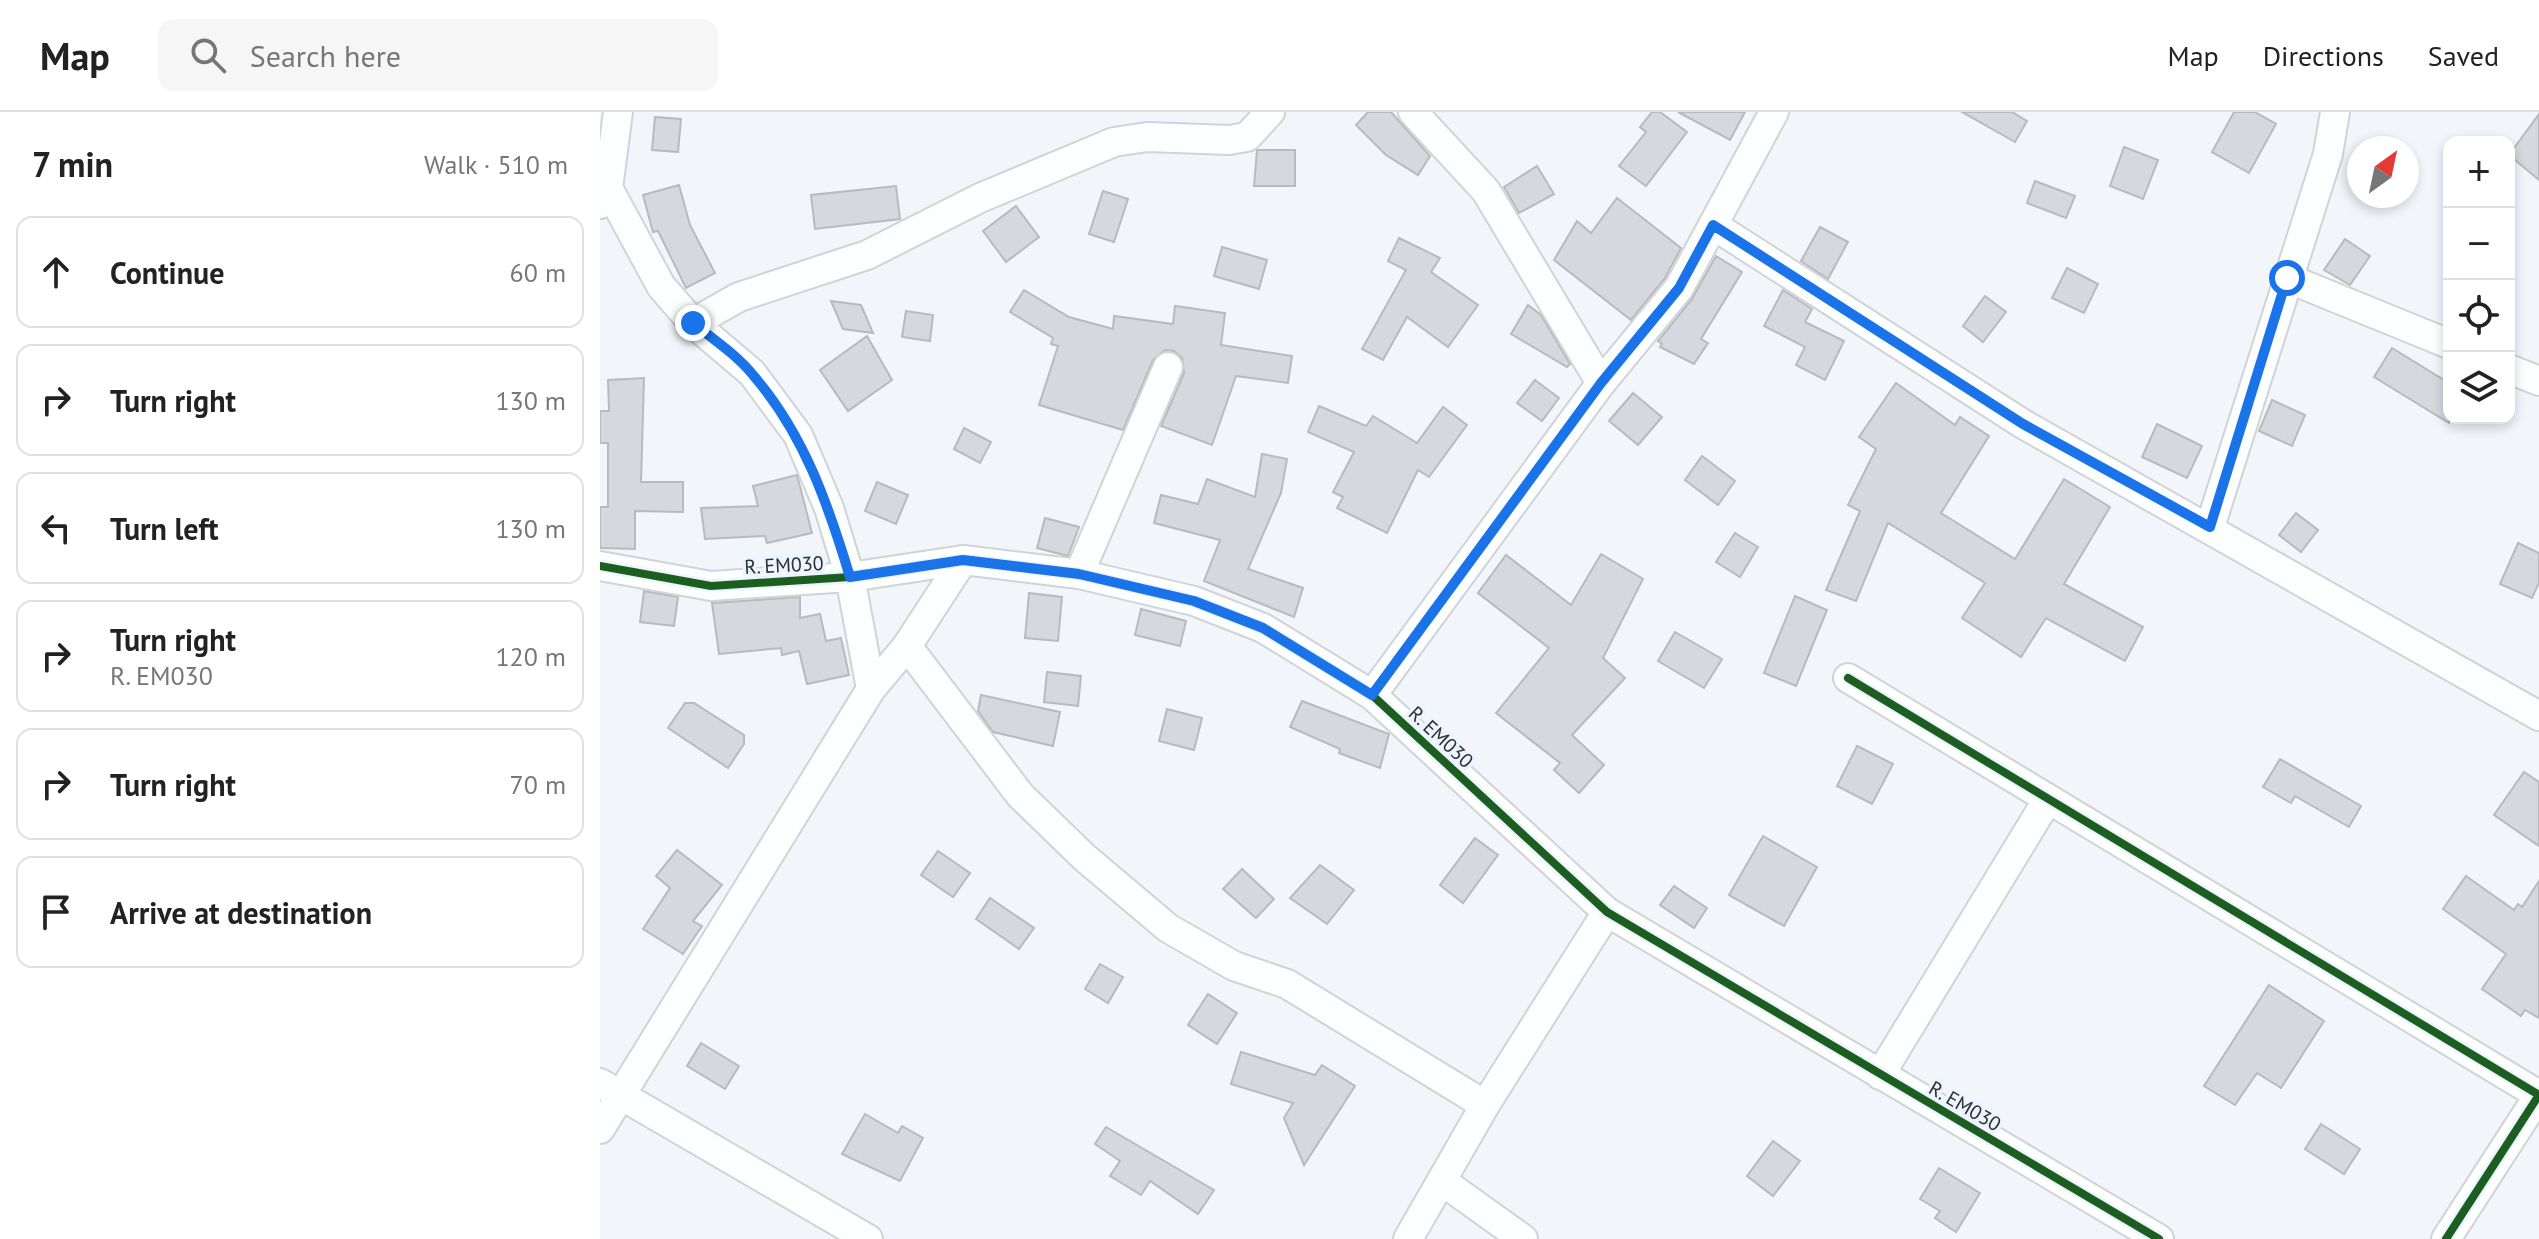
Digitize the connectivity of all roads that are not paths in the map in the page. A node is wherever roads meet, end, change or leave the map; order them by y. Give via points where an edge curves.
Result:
1 (618, 112) edge
2 (1270, 112) edge
3 (1413, 112) edge
4 (1774, 112) edge
5 (2335, 112) edge
6 (604, 196) edge
7 (1713, 225) junction
8 (2287, 278) junction
9 (693, 323) junction
10 (2443, 342) edge
11 (1168, 367) dead end
12 (2515, 371) edge
13 (2539, 381) edge
14 (1601, 383) junction
15 (2210, 527) junction
16 (963, 560) junction
17 (600, 566) edge
18 (1079, 574) junction
19 (850, 577) junction
20 (907, 646) junction
21 (1848, 678) dead end
22 (871, 689) junction
23 (1372, 695) junction
24 (2539, 716) edge
25 (2048, 799) junction
26 (1607, 912) junction
27 (1880, 1075) junction
28 (610, 1089) edge
29 (1485, 1105) junction
30 (600, 1129) edge
31 (1442, 1181) junction
32 (868, 1239) edge
33 (1408, 1239) edge
34 (1523, 1239) edge
35 (2159, 1239) edge
36 (2446, 1239) edge

1 - 6 street
2 - 9 street via 1247,137 1114,142 980,198 867,255 739,297
3 - 14 street via 1486,191
4 - 7 street
5 - 8 street via 2328,154
6 - 9 street via 661,286
7 - 14 street via 1679,288
7 - 15 street via 2023,424
8 - 10 street
8 - 15 street
9 - 19 street via 752,373 798,435 829,508
11 - 18 street
12 - 13 street
14 - 23 street
15 - 24 street
16 - 18 street, R. EM030
16 - 19 street, R. EM030
16 - 20 street
17 - 19 street, R. EM030 via 711,586
18 - 23 street, R. EM030 via 1194,601 1263,628
19 - 22 street
20 - 22 street
20 - 29 street via 1020,795 1168,928 1234,966 1287,984
21 - 25 street
22 - 28 street
23 - 26 street, R. EM030
25 - 27 street
25 - 36 street via 2539,1095
26 - 27 street, R. EM030
26 - 29 street
27 - 35 street, R. EM030
28 - 30 street
28 - 32 street
29 - 31 street
31 - 33 street
31 - 34 street

